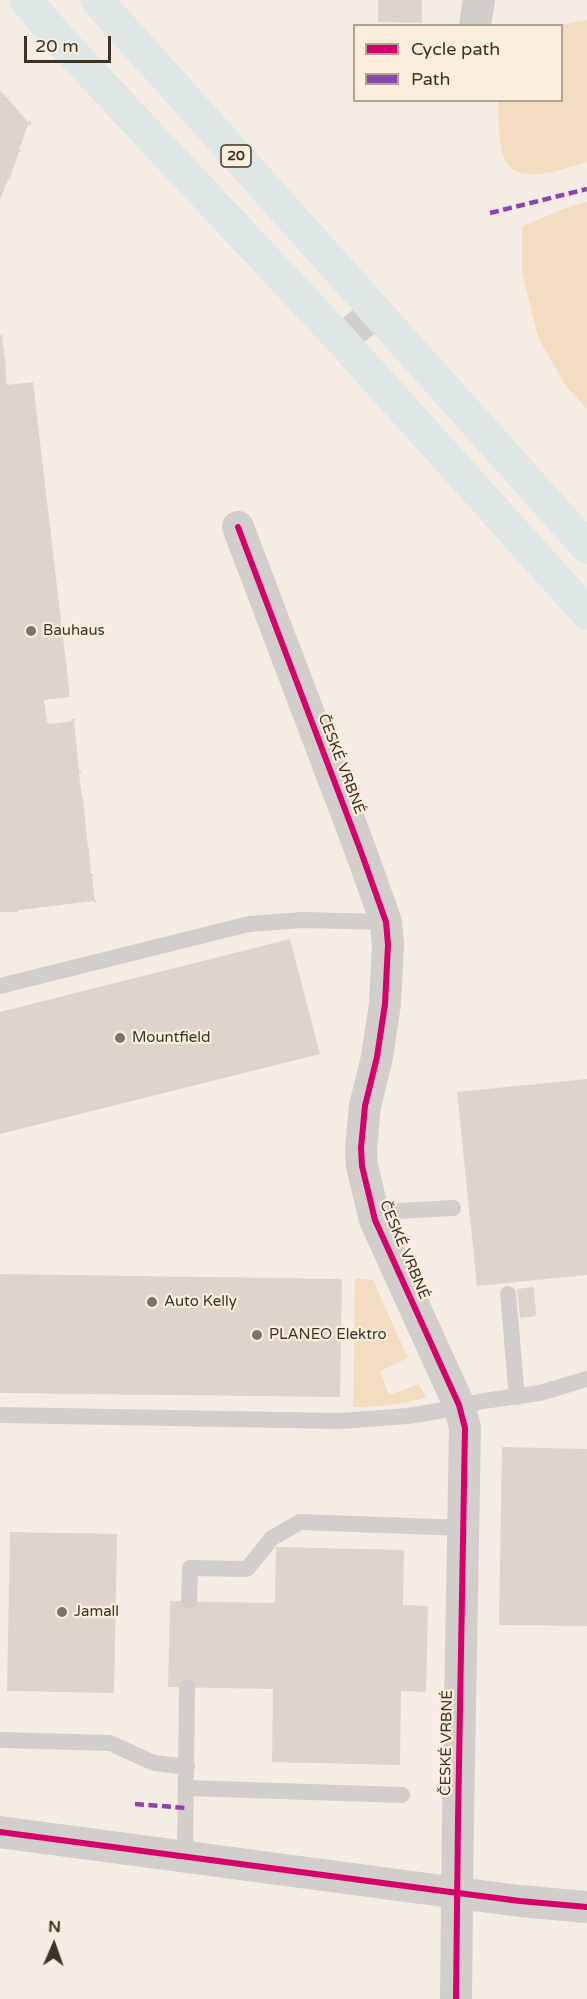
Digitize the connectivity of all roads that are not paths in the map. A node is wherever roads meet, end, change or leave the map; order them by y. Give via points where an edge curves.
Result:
1 (26, 0) edge
2 (97, 0) edge
3 (479, 0) edge
4 (475, 24) edge
5 (376, 312) junction
6 (341, 340) junction
7 (238, 527) dead end
8 (587, 547) edge
9 (587, 613) edge
10 (386, 922) junction
11 (0, 986) edge
12 (453, 1208) dead end
13 (375, 1220) junction
14 (508, 1294) dead end
15 (587, 1379) edge
16 (517, 1397) junction
17 (459, 1405) junction
18 (0, 1415) edge
19 (464, 1528) junction
20 (189, 1601) dead end
21 (188, 1687) dead end
22 (0, 1740) edge
23 (187, 1767) junction
24 (186, 1788) junction
25 (402, 1796) dead end
26 (0, 1832) edge
27 (185, 1857) junction
28 (458, 1893) junction
29 (587, 1907) edge
30 (456, 1999) edge

1 - 6 main road
2 - 5 main road, 20
3 - 4 street
5 - 6 street
5 - 8 main road, 20
6 - 9 main road
7 - 10 street, ČESKÉ VRBNÉ
10 - 11 lane via 302,920 249,924
10 - 13 street, ČESKÉ VRBNÉ via 385,1004 361,1148
12 - 13 lane via 398,1211
13 - 17 street, ČESKÉ VRBNÉ
14 - 16 lane
15 - 16 lane
16 - 17 lane
17 - 18 lane via 407,1416 340,1421
17 - 19 street, ČESKÉ VRBNÉ via 465,1428
19 - 20 lane via 300,1522 272,1538 247,1569 190,1568
19 - 28 street, ČESKÉ VRBNÉ
21 - 23 lane
22 - 23 lane via 110,1743 154,1763
23 - 24 lane
24 - 25 lane
24 - 27 lane
26 - 27 street
27 - 28 street
28 - 29 street
28 - 30 street, ČESKÉ VRBNÉ

